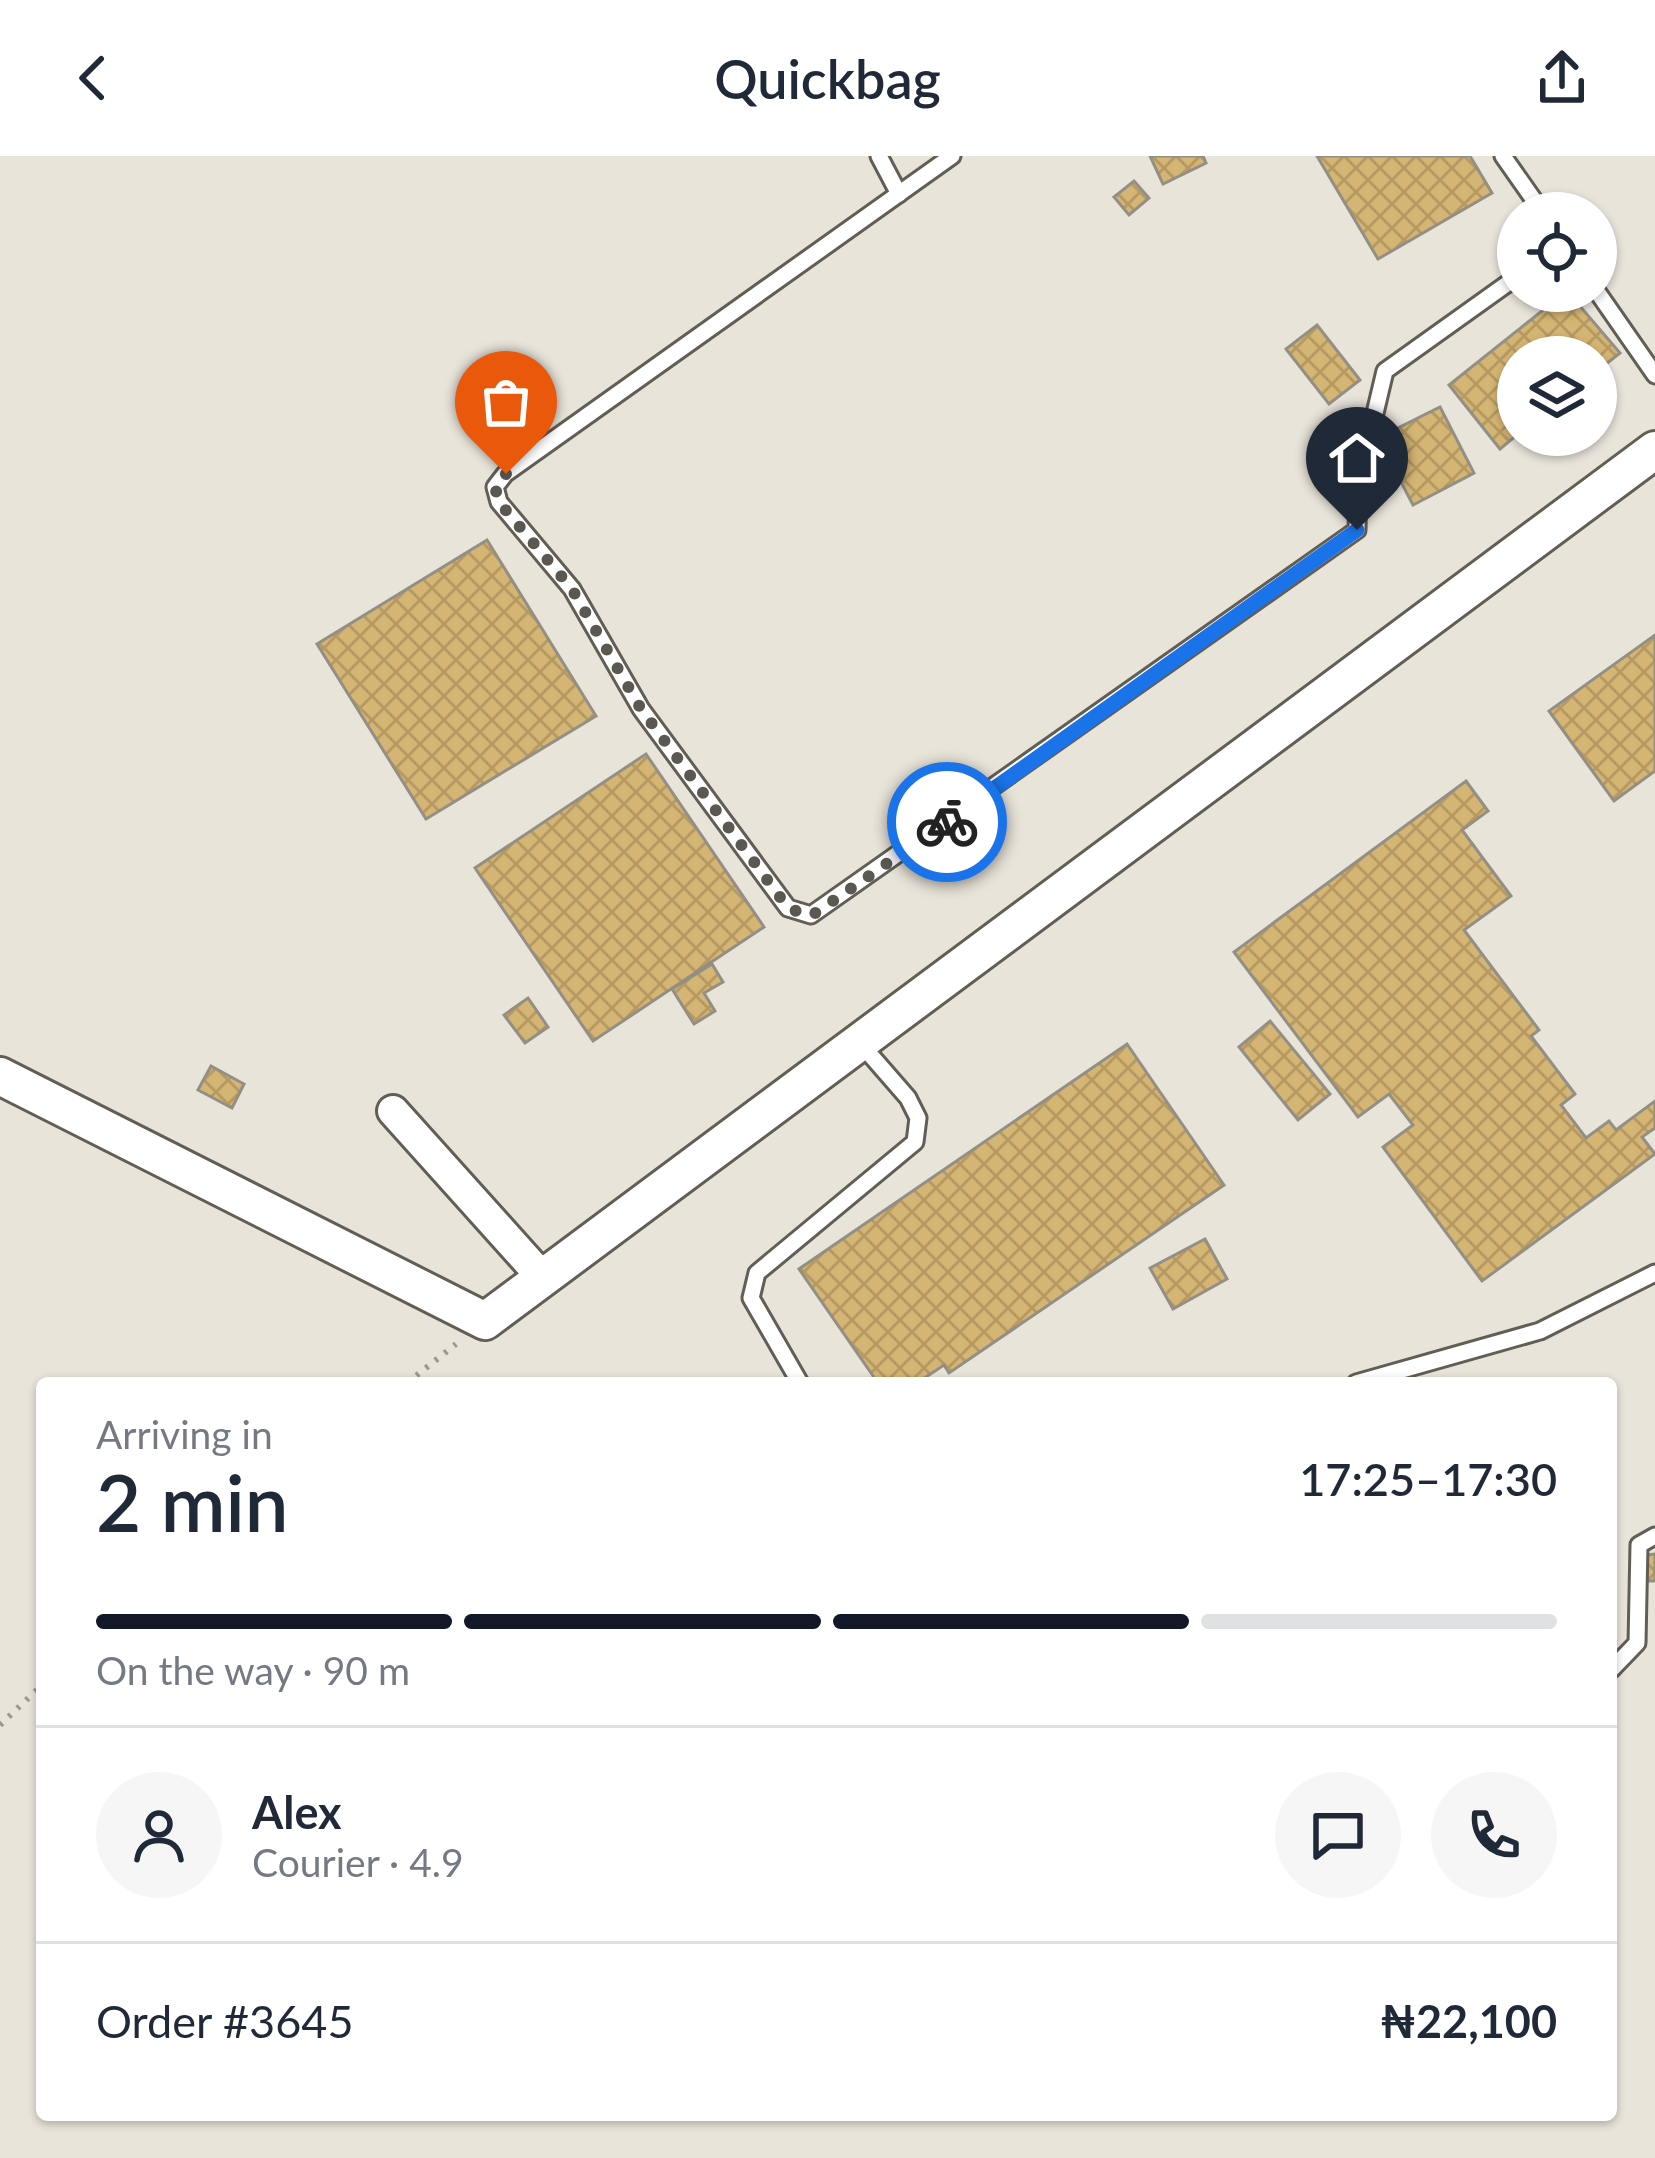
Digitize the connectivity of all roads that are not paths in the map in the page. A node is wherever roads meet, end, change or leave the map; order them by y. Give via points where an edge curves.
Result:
1 (879, 156) edge
2 (952, 156) edge
3 (1503, 156) edge
4 (1528, 192) edge
5 (899, 194) junction
6 (1497, 291) edge
7 (1611, 312) edge
8 (1655, 375) edge
9 (1655, 450) edge
10 (860, 1043) junction
11 (0, 1076) edge
12 (393, 1111) dead end
13 (1655, 1273) edge
14 (543, 1278) junction
15 (797, 1377) edge
16 (1377, 1377) edge
17 (1655, 1536) edge
18 (1617, 1664) edge

1 - 5 lane
2 - 5 lane
3 - 4 lane
5 - 6 lane via 495,487 572,589 641,709 788,908 811,916 1357,530 1358,484 1384,371
7 - 8 lane
9 - 10 street
10 - 14 street
10 - 15 lane via 908,1098 918,1118 915,1142 757,1273 751,1298
11 - 14 street via 484,1321
12 - 14 street
13 - 16 lane via 1540,1330
17 - 18 lane via 1639,1545 1637,1642

